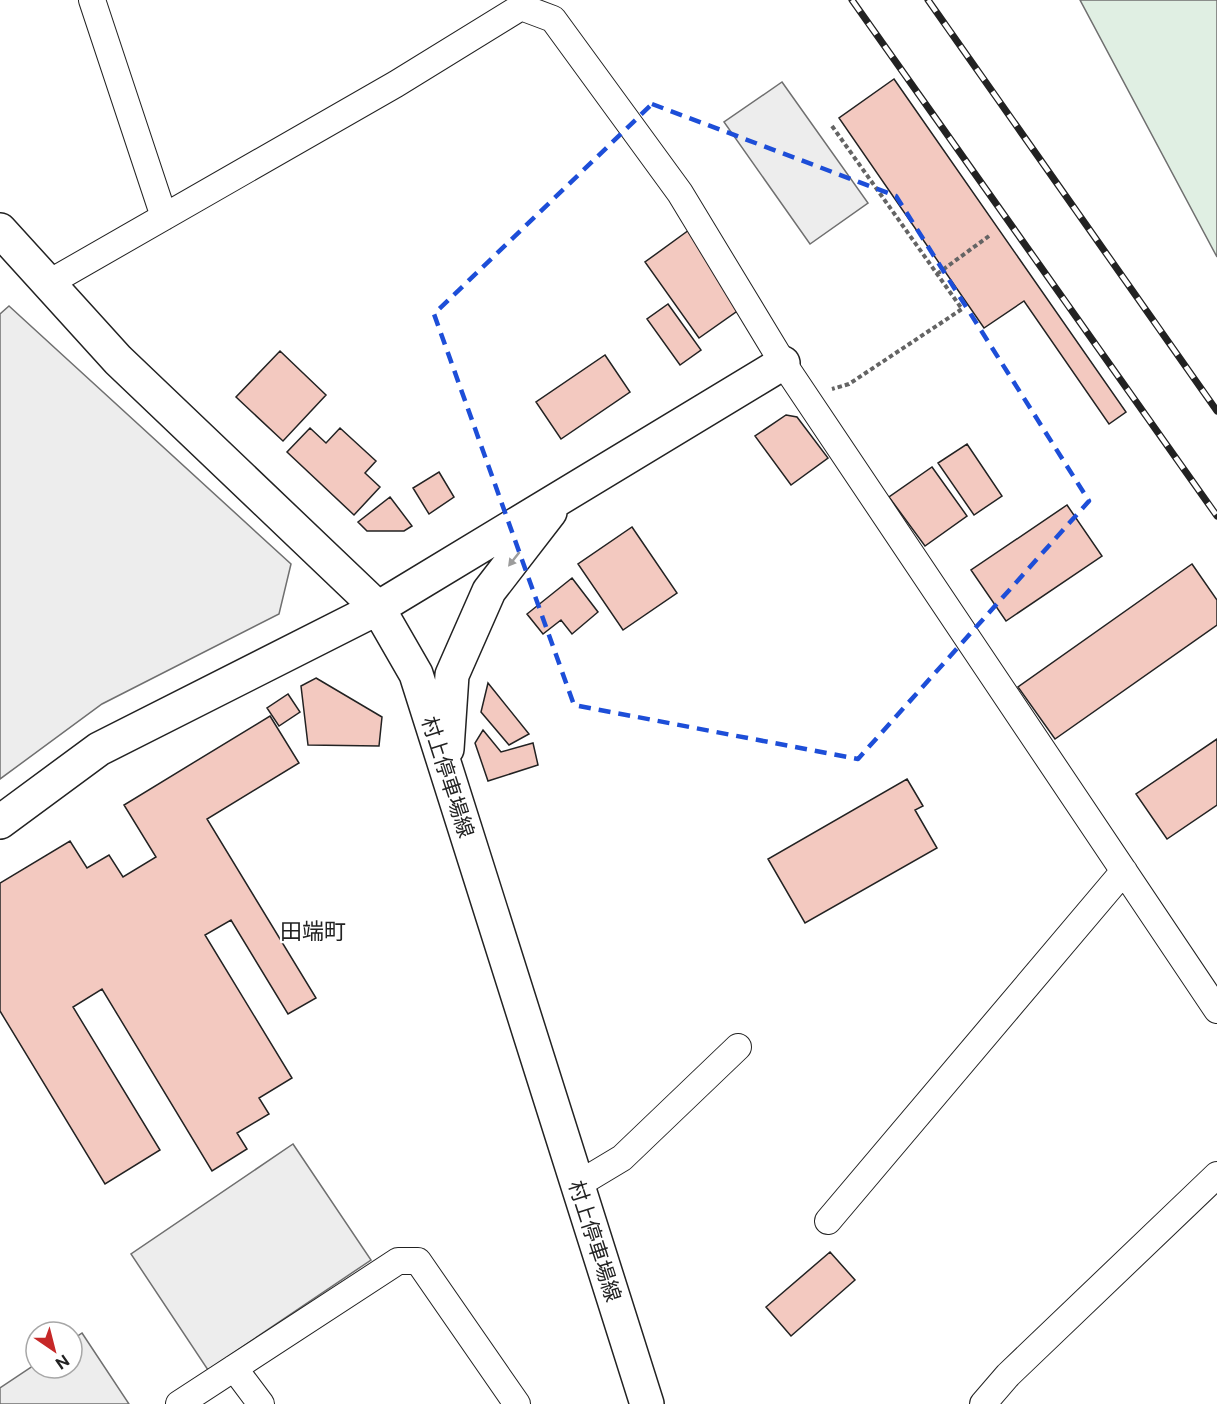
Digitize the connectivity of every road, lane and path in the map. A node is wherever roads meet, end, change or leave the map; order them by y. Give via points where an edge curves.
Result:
1 (92, 0) edge
2 (547, 9) edge
3 (832, 126) dead end
4 (164, 218) junction
5 (0, 230) edge
6 (989, 236) dead end
7 (937, 274) junction
8 (47, 284) junction
9 (783, 363) junction
10 (806, 398) junction
11 (562, 496) junction
12 (378, 608) junction
13 (447, 772) junction
14 (0, 822) edge
15 (1124, 871) junction
16 (1217, 1010) edge
17 (738, 1047) dead end
18 (1217, 1175) edge
19 (577, 1185) junction
20 (828, 1221) dead end
21 (234, 1368) junction
22 (642, 1403) edge
23 (179, 1404) edge
24 (261, 1404) edge
25 (517, 1404) edge
26 (983, 1404) edge

1 - 4 street
2 - 4 street via 521,7
2 - 9 street via 680,193
3 - 7 path
4 - 8 street
5 - 8 main road, 村上停車場線
6 - 7 path
7 - 10 path via 963,309 849,384
8 - 12 main road, 村上停車場線 via 118,360
9 - 10 street
9 - 11 main road
10 - 15 street
11 - 12 main road
11 -> 13 main road via 489,591 452,675
12 - 13 main road, 村上停車場線 via 416,674
12 - 14 main road via 99,750
13 - 19 main road, 村上停車場線
15 - 16 street
15 - 20 street
17 - 19 street via 622,1158
18 - 26 street via 1008,1375
19 - 22 main road, 村上停車場線
21 - 23 street
21 - 24 street
21 - 25 street via 398,1261 418,1261

